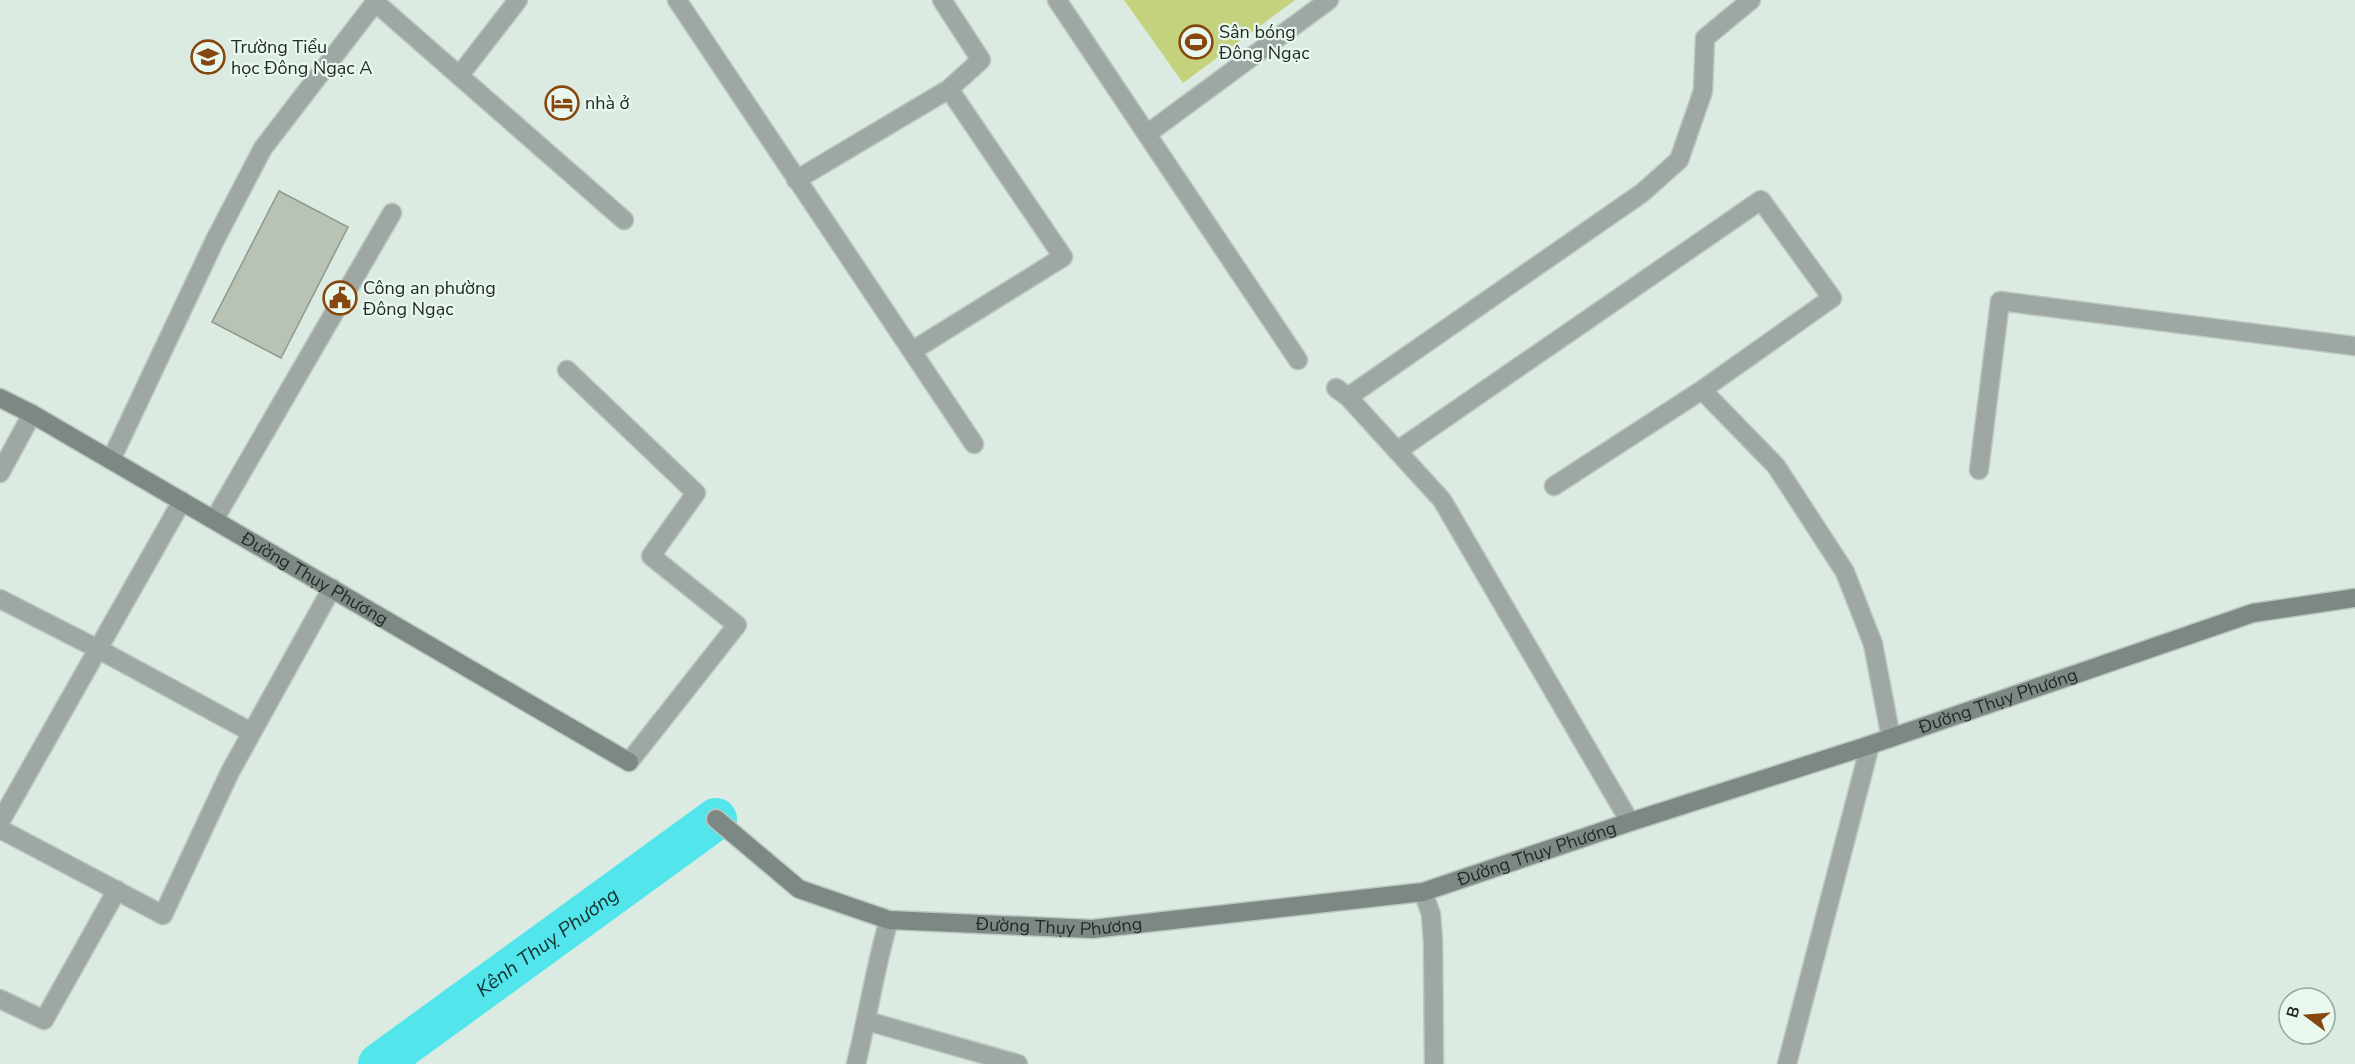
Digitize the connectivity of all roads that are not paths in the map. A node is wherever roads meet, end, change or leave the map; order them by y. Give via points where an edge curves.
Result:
1 (518, 0) edge
2 (677, 0) edge
3 (942, 0) edge
4 (1057, 0) edge
5 (1329, 0) edge
6 (1751, 0) edge
7 (376, 1) edge
8 (459, 76) junction
9 (949, 89) junction
10 (1147, 134) junction
11 (796, 180) junction
12 (392, 213) dead end
13 (624, 220) dead end
14 (2355, 346) edge
15 (912, 351) junction
16 (1298, 360) dead end
17 (567, 370) dead end
18 (1702, 390) junction
19 (0, 398) edge
20 (32, 414) junction
21 (974, 444) dead end
22 (1397, 451) junction
23 (111, 460) junction
24 (1979, 470) dead end
25 (0, 473) edge
26 (1554, 486) dead end
27 (182, 501) junction
28 (214, 520) junction
29 (332, 588) junction
30 (2355, 598) edge
31 (0, 599) edge
32 (98, 649) junction
33 (251, 732) junction
34 (1891, 738) junction
35 (1870, 745) junction
36 (629, 762) joint
37 (716, 819) dead end
38 (0, 822) edge
39 (1630, 822) junction
40 (0, 829) edge
41 (117, 890) junction
42 (1423, 892) junction
43 (889, 920) junction
44 (3, 1003) edge
45 (867, 1021) junction
46 (856, 1064) edge
47 (1018, 1064) edge
48 (1434, 1064) edge
49 (1787, 1064) edge

1 - 8 street
2 - 11 street
3 - 9 street via 981,60
4 - 10 street
5 - 10 street
6 - 22 street via 1705,38 1703,91 1678,160 1645,190 1342,392
7 - 8 street
7 - 23 street via 263,148
8 - 13 street
9 - 11 street
9 - 15 street via 1063,257
10 - 16 street
11 - 15 street
12 - 28 street
14 - 24 street via 2000,301
15 - 21 street
17 - 36 street via 696,493 651,556 737,625
18 - 22 street via 1832,298 1761,200
18 - 26 street
18 - 34 street via 1776,466 1845,572 1873,644
19 - 20 main road, Đường Thụy Phương
20 - 23 main road, Đường Thụy Phương
20 - 25 street
22 - 39 street via 1442,500
23 - 27 main road, Đường Thụy Phương
27 - 28 main road, Đường Thụy Phương
27 - 32 street
28 - 29 main road, Đường Thụy Phương
29 - 33 street
29 - 36 main road, Đường Thụy Phương
30 - 34 main road, Đường Thụy Phương via 2253,613
31 - 32 street
32 - 33 street
32 - 38 street
33 - 41 street via 163,915
34 - 35 main road, Đường Thụy Phương
35 - 39 main road, Đường Thụy Phương
35 - 49 street
37 - 43 main road, Đường Thụy Phương via 798,889
39 - 42 main road, Đường Thụy Phương
40 - 41 street
41 - 44 street via 44,1020
42 - 43 main road, Đường Thụy Phương via 1092,929
42 - 48 street via 1431,915 1433,942
43 - 45 street
45 - 46 street
45 - 47 street

